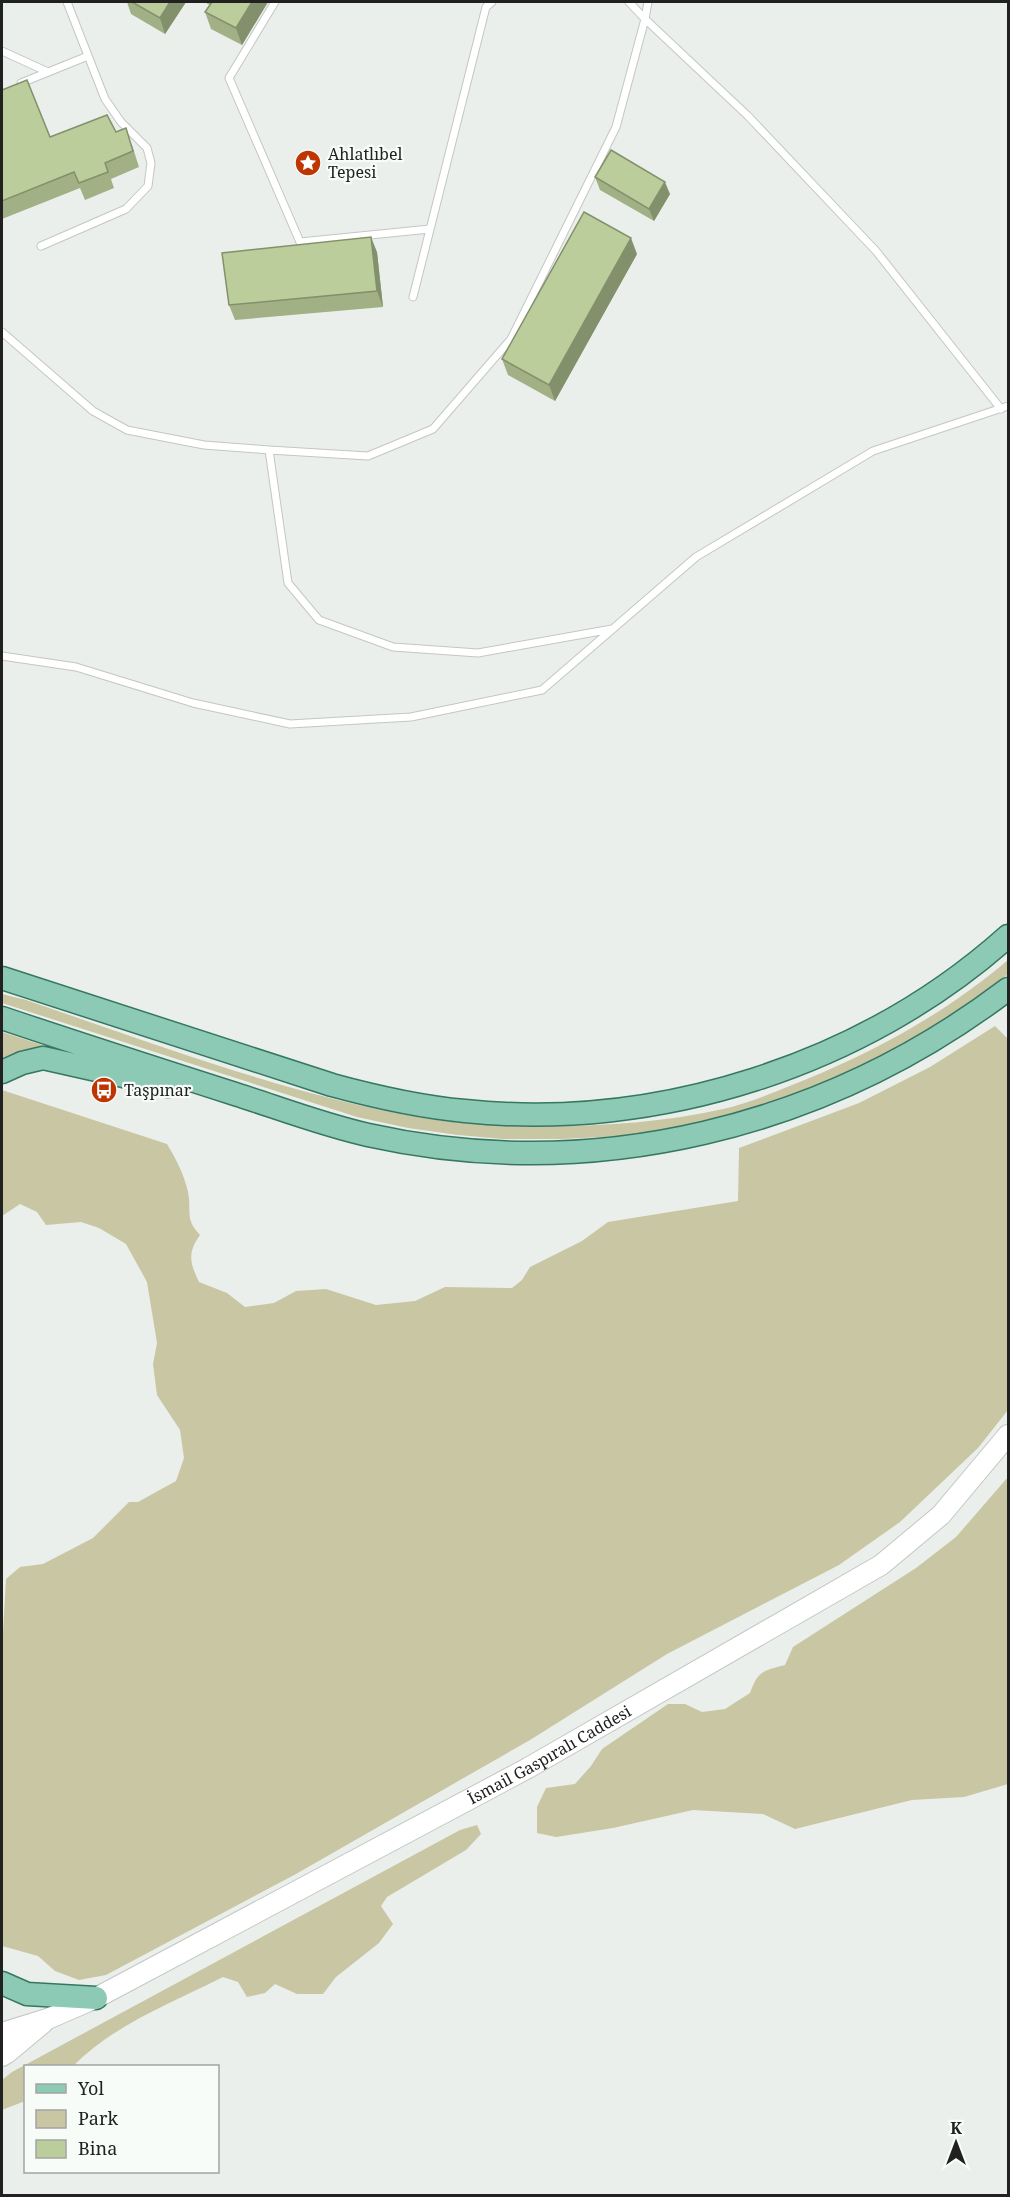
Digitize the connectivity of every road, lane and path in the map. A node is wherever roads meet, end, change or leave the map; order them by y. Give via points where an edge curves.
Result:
1 (66, 2) edge
2 (275, 2) edge
3 (492, 2) edge
4 (629, 2) edge
5 (648, 2) edge
6 (645, 19) junction
7 (2, 51) edge
8 (88, 56) junction
9 (48, 72) junction
10 (11, 87) edge
11 (430, 229) junction
12 (41, 246) dead end
13 (413, 297) dead end
14 (2, 332) edge
15 (1005, 407) edge
16 (269, 450) junction
17 (613, 629) junction
18 (2, 656) edge
19 (1008, 936) edge
20 (2, 978) edge
21 (1008, 989) edge
22 (2, 1018) edge
23 (2, 1072) edge
24 (324, 1123) junction
25 (1008, 1435) edge
26 (2, 1983) edge
27 (96, 1998) junction
28 (50, 2018) junction
29 (2, 2033) edge
30 (2, 2056) edge

1 - 8 lane
2 - 11 lane via 230,78 300,242
3 - 11 lane via 486,7
4 - 6 lane
5 - 6 lane
6 - 15 lane via 748,116 876,251
6 - 16 lane via 616,127 511,339 433,429 368,456
7 - 9 lane
8 - 9 lane
8 - 12 lane via 105,99 147,148 151,163 148,186 126,209
9 - 10 lane
11 - 13 lane
14 - 16 lane via 93,411 127,430 204,445
15 - 17 lane via 873,451 696,557
16 - 17 lane via 288,583 319,620 393,647 478,653
17 - 18 lane via 542,690 411,717 290,724 193,703 76,667
19 - 20 main road via 908,1011 780,1071 657,1103 551,1114 468,1111 382,1098 321,1082
21 - 24 main road via 939,1036 850,1084 789,1109 693,1136 600,1150 515,1153 395,1140
22 - 24 main road
23 - 24 main road via 43,1058
25 - 27 main road, İsmail Gaspıralı Caddesi via 941,1515 881,1565 528,1768
26 - 27 main road via 27,1994
27 - 28 main road, İsmail Gaspıralı Caddesi
28 - 29 main road, İsmail Gaspıralı Caddesi
28 - 30 main road, İsmail Gaspıralı Caddesi

